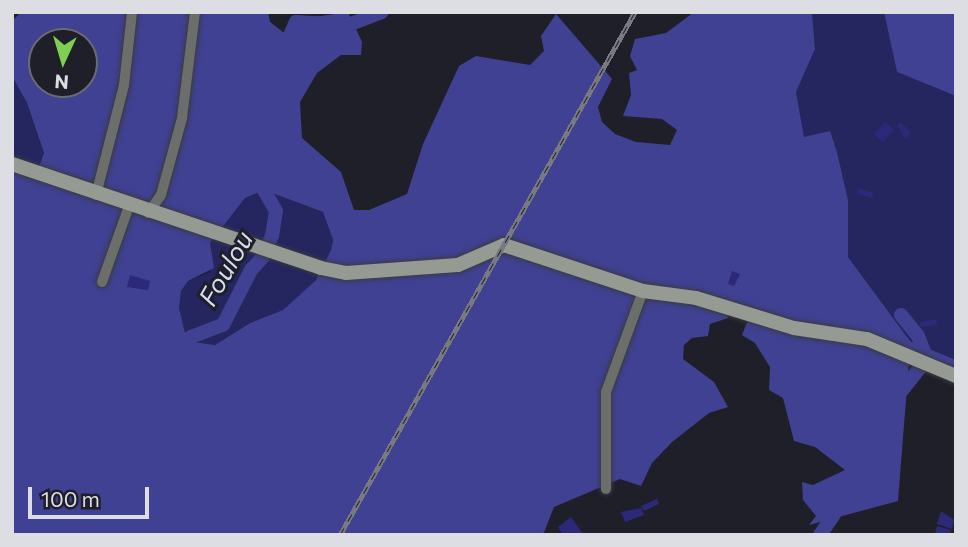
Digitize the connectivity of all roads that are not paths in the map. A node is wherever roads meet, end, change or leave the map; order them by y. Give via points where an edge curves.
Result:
1 (132, 12) edge
2 (195, 12) edge
3 (12, 164) edge
4 (96, 195) junction
5 (129, 206) junction
6 (148, 213) junction
7 (102, 282) dead end
8 (643, 291) junction
9 (956, 376) edge
10 (606, 489) dead end

1 - 4 street via 124,85
2 - 6 street via 182,118 161,195
3 - 4 street
4 - 5 street
5 - 6 street
5 - 7 street
6 - 8 street via 346,273 458,265 504,245
8 - 9 street via 696,298 794,328 867,340 924,359
8 - 10 street via 606,393

